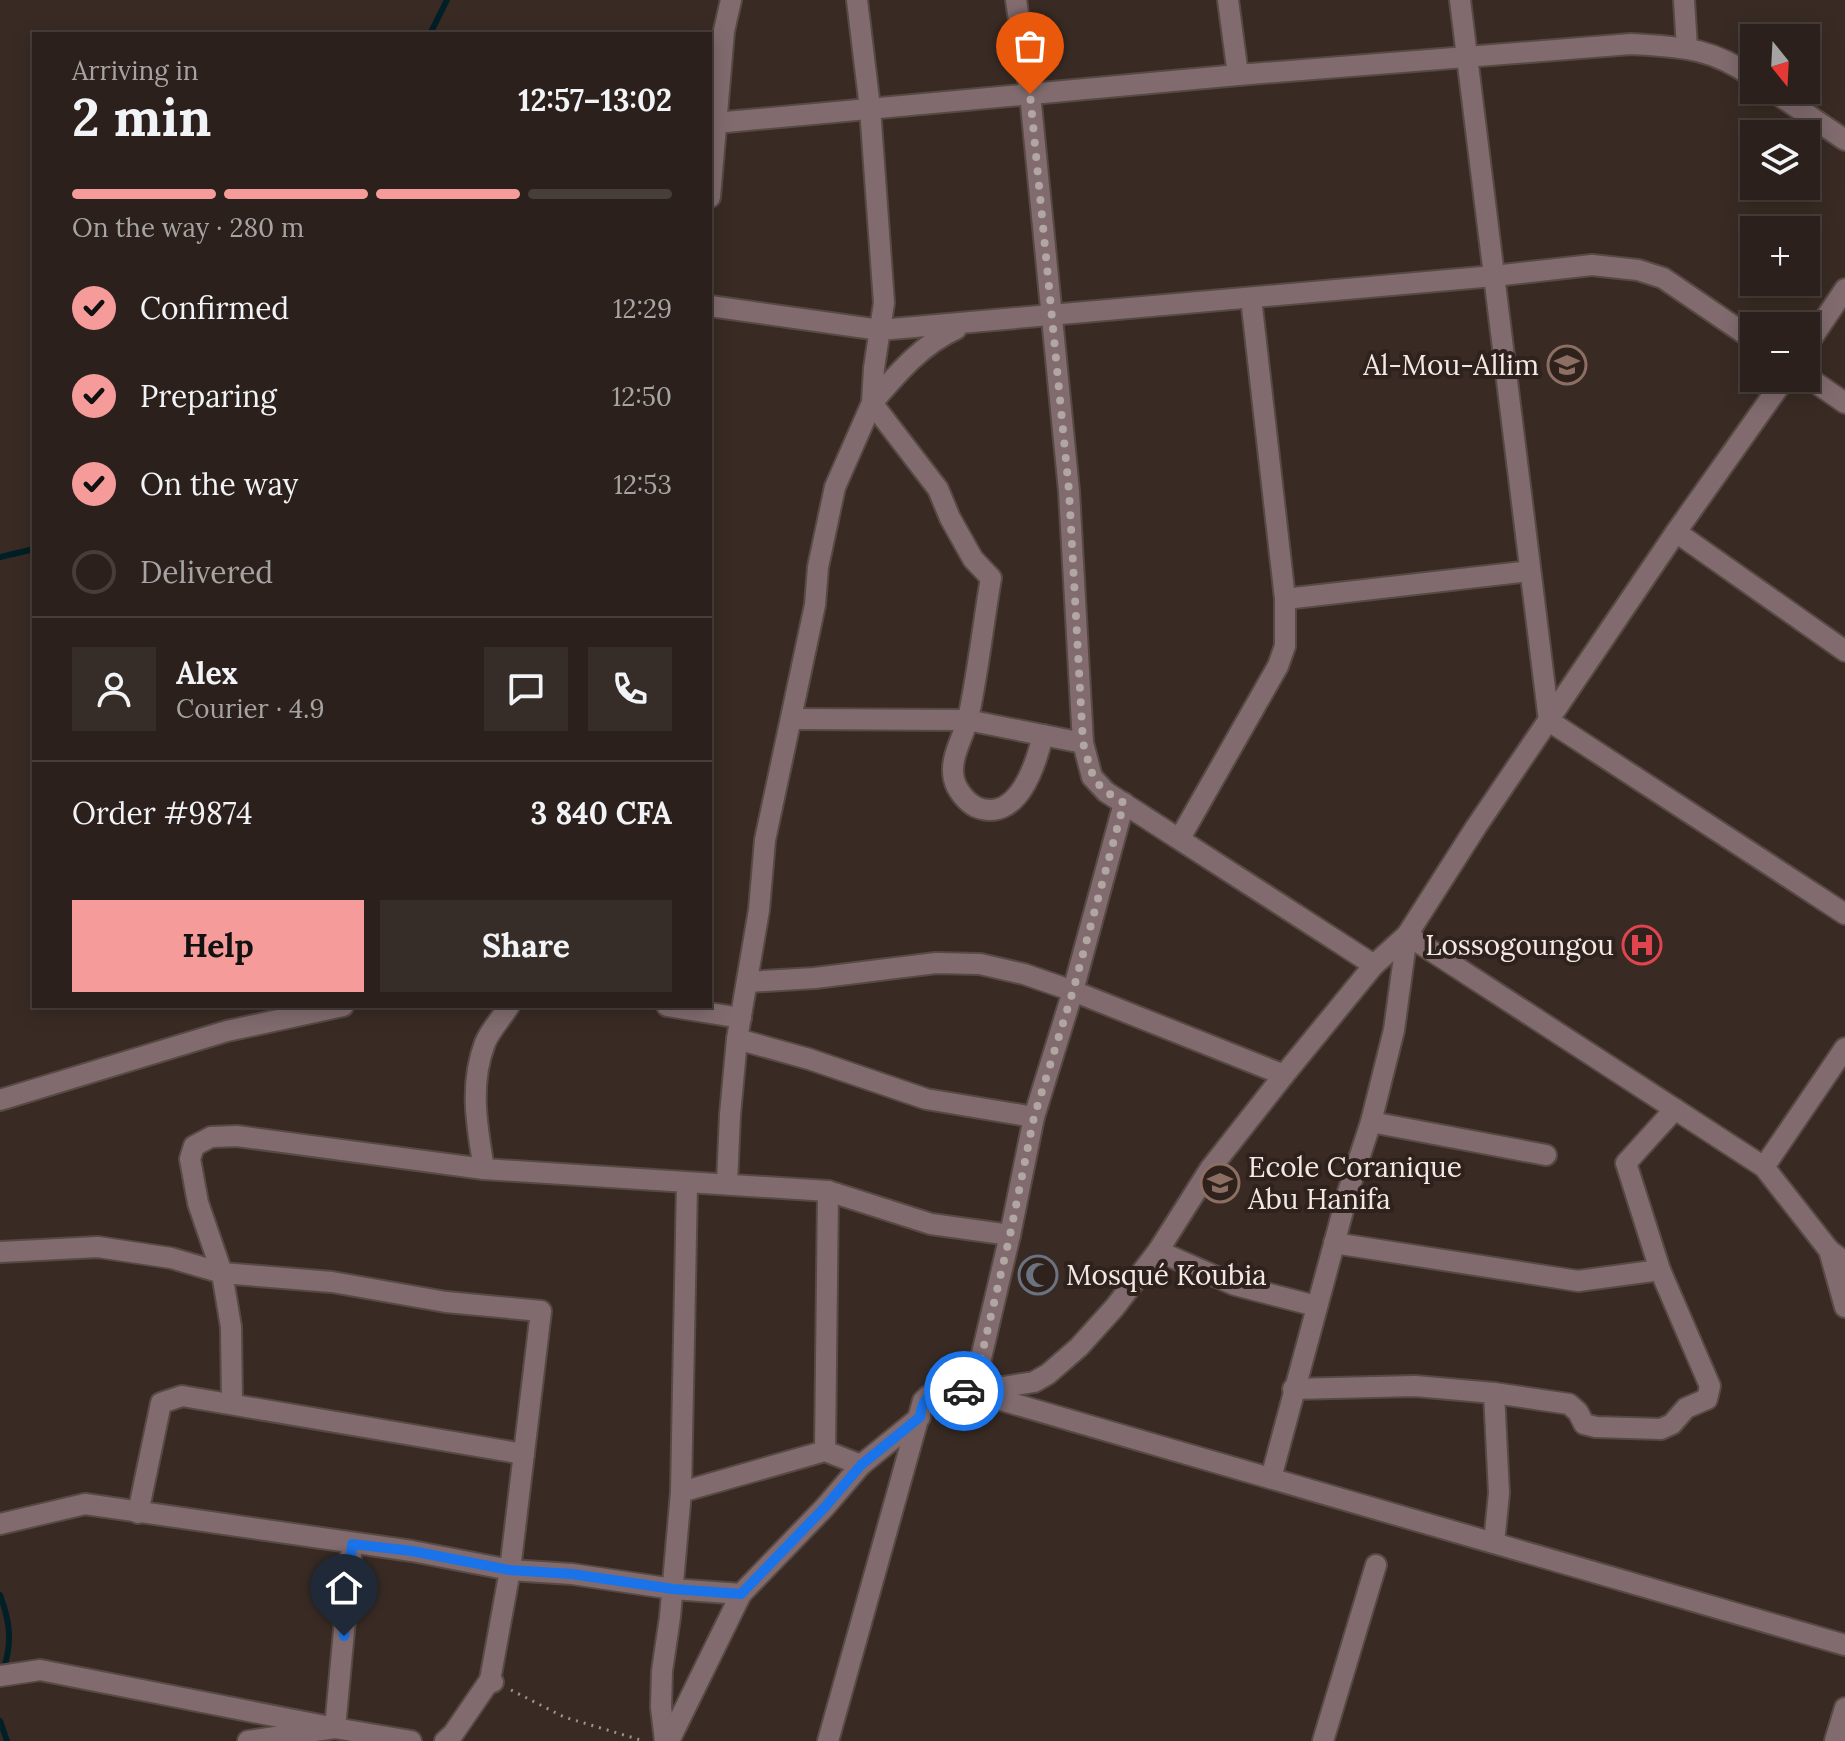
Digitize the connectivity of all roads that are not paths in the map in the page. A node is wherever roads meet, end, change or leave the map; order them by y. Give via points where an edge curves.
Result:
1 (731, 0) edge
2 (857, 0) edge
3 (1016, 0) edge
4 (1228, 0) edge
5 (1460, 0) edge
6 (1684, 0) edge
7 (1687, 48) junction
8 (1467, 55) junction
9 (1740, 70) edge
10 (1238, 75) junction
11 (1030, 94) junction
12 (1792, 104) edge
13 (870, 108) junction
14 (715, 123) junction
15 (1845, 140) edge
16 (712, 167) edge
17 (1494, 276) junction
18 (1845, 289) edge
19 (1251, 298) junction
20 (712, 306) edge
21 (1052, 315) junction
22 (967, 324) junction
23 (1820, 326) edge
24 (880, 330) junction
25 (1740, 330) edge
26 (1820, 386) edge
27 (1775, 392) edge
28 (872, 403) junction
29 (1845, 403) edge
30 (1676, 532) junction
31 (1530, 571) junction
32 (1285, 599) junction
33 (1845, 651) edge
34 (792, 719) junction
35 (967, 720) junction
36 (1549, 721) junction
37 (1043, 735) junction
38 (1083, 743) junction
39 (1124, 803) junction
40 (1180, 838) junction
41 (1845, 914) edge
42 (1407, 935) junction
43 (1374, 965) junction
44 (747, 982) junction
45 (1073, 991) junction
46 (334, 1008) edge
47 (508, 1008) edge
48 (673, 1008) edge
49 (739, 1029) junction
50 (1845, 1048) edge
51 (1284, 1075) junction
52 (0, 1100) edge
53 (1675, 1109) junction
54 (1034, 1117) junction
55 (1371, 1122) junction
56 (1546, 1155) dead end
57 (1764, 1167) junction
58 (484, 1169) junction
59 (687, 1183) junction
60 (727, 1183) junction
61 (828, 1191) junction
62 (1010, 1235) junction
63 (1334, 1243) junction
64 (1158, 1251) junction
65 (0, 1252) edge
66 (1837, 1256) edge
67 (1660, 1270) junction
68 (222, 1273) junction
69 (1316, 1306) junction
70 (1845, 1307) edge
71 (1293, 1389) junction
72 (973, 1392) junction
73 (1494, 1393) junction
74 (232, 1403) junction
75 (920, 1417) junction
76 (825, 1451) junction
77 (524, 1454) junction
78 (861, 1465) junction
79 (1271, 1478) junction
80 (681, 1492) junction
81 (138, 1513) junction
82 (0, 1524) edge
83 (1494, 1543) junction
84 (352, 1544) junction
85 (1376, 1565) dead end
86 (510, 1570) junction
87 (673, 1589) junction
88 (741, 1594) junction
89 (1845, 1645) edge
90 (0, 1676) edge
91 (1845, 1708) edge
92 (348, 1733) edge
93 (451, 1739) edge
94 (248, 1741) edge
95 (411, 1741) edge
96 (667, 1741) edge
97 (828, 1741) edge
98 (1323, 1741) edge
99 (1835, 1741) edge

1 - 14 street
2 - 13 street
3 - 11 street
4 - 10 street
5 - 8 street
6 - 7 street
7 - 8 street via 1631,44
7 - 9 street
8 - 10 street
8 - 17 street
10 - 11 street
11 - 13 street
11 - 21 street
12 - 15 street
13 - 14 street
13 - 24 street via 884,303
14 - 16 street
17 - 19 street
17 - 25 street via 1592,265 1638,270 1663,278
17 - 31 street
18 - 23 street
19 - 21 street
19 - 32 street
20 - 24 street
21 - 22 street
21 - 38 street via 1069,491
22 - 24 street
22 - 28 street via 936,338
24 - 28 street
26 - 29 street
27 - 30 street
28 - 34 street via 835,487
28 - 35 street via 938,489 973,559 991,578
30 - 33 street
30 - 36 street
31 - 32 street
31 - 36 street
32 - 40 street via 1285,646 1278,666
34 - 35 street
34 - 44 street via 765,840
35 - 37 street
35 - 37 street via 953,778 969,802 989,810 1002,807 1022,789
36 - 41 street
36 - 42 street
37 - 38 street
38 - 39 street via 1098,786
39 - 40 street
39 - 45 street
40 - 43 street
42 - 43 street
42 - 53 street
42 - 55 street via 1394,1030
43 - 51 street
44 - 45 street via 936,963 980,964
44 - 49 street
45 - 51 street
45 - 54 street
46 - 52 street via 227,1031
47 - 58 street via 485,1041 475,1082
48 - 49 street
49 - 54 street via 926,1099
49 - 60 street
50 - 57 street
51 - 64 street via 1210,1169
53 - 57 street
53 - 67 street via 1626,1163
54 - 62 street
55 - 56 street
55 - 63 street
57 - 66 street
58 - 59 street
58 - 68 street via 237,1136 201,1140 190,1159 198,1203
59 - 60 street
59 - 80 street
60 - 61 street
61 - 62 street via 931,1224
61 - 76 street
62 - 72 street
63 - 67 street via 1578,1281
63 - 69 street
64 - 69 street via 1235,1285
64 - 72 street via 1097,1327 1048,1374 1034,1382
65 - 68 street via 98,1247 171,1258
66 - 70 street
67 - 73 street via 1709,1381 1707,1399 1686,1408 1668,1427 1626,1429 1587,1425 1569,1404
68 - 74 street via 231,1327
68 - 77 street via 332,1282 446,1302 541,1311
69 - 71 street
71 - 73 street via 1415,1386
71 - 79 street
72 - 75 street via 928,1396
72 - 79 street
73 - 83 street via 1499,1493
74 - 77 street
74 - 81 street via 182,1396 161,1403
75 - 78 street
75 - 97 street
76 - 78 street
76 - 80 street
77 - 86 street
78 - 88 street
79 - 83 street
80 - 87 street
81 - 82 street via 85,1504
81 - 84 street
83 - 89 street
84 - 86 street
84 - 92 street
85 - 98 street
86 - 87 street
86 - 93 street via 491,1681
87 - 88 street
87 - 96 street via 662,1671
88 - 96 street
90 - 92 street via 40,1670
91 - 99 street
92 - 94 street
92 - 95 street

